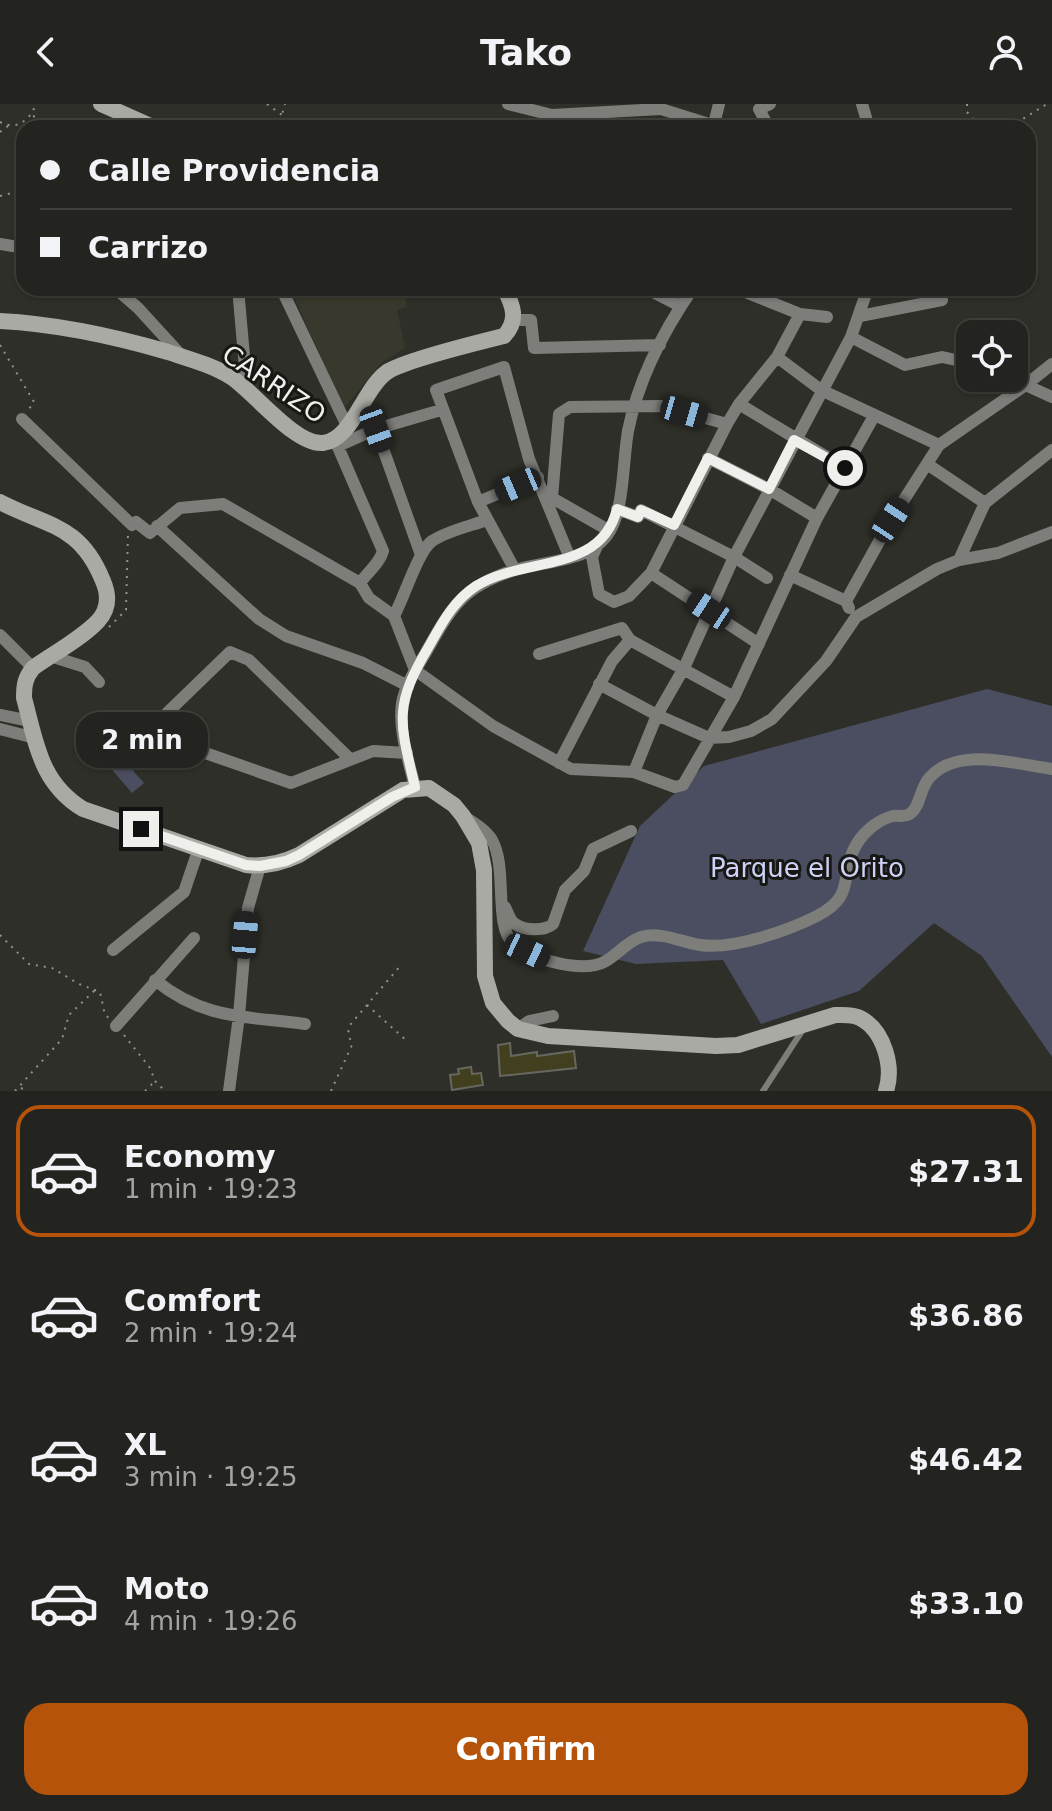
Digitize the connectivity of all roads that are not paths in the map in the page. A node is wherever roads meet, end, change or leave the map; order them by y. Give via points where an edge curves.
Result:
1 (101, 104) edge
2 (508, 104) edge
3 (770, 104) edge
4 (617, 108) edge
5 (685, 116) junction
6 (137, 120) edge
7 (682, 120) edge
8 (696, 120) edge
9 (765, 120) edge
10 (124, 296) edge
11 (239, 296) edge
12 (285, 296) edge
13 (508, 296) edge
14 (661, 296) edge
15 (687, 296) edge
16 (755, 296) edge
17 (863, 296) edge
18 (942, 300) dead end
19 (680, 306) junction
20 (800, 314) junction
21 (860, 316) junction
22 (827, 317) dead end
23 (514, 320) junction
24 (0, 321) edge
25 (851, 337) junction
26 (660, 345) junction
27 (183, 357) junction
28 (777, 357) junction
29 (956, 358) edge
30 (1052, 364) edge
31 (1028, 383) edge
32 (1028, 385) edge
33 (247, 390) junction
34 (821, 390) junction
35 (1015, 392) edge
36 (1052, 397) edge
37 (739, 404) junction
38 (633, 408) junction
39 (441, 410) junction
40 (874, 416) junction
41 (22, 419) road end
42 (727, 424) junction
43 (348, 428) junction
44 (376, 429) junction
45 (794, 440) junction
46 (337, 443) junction
47 (939, 445) junction
48 (1052, 450) edge
49 (708, 458) junction
50 (927, 464) junction
51 (845, 468) junction
52 (538, 477) junction
53 (769, 489) junction
54 (0, 502) edge
55 (478, 502) junction
56 (985, 503) junction
57 (617, 509) junction
58 (817, 518) junction
59 (487, 520) junction
60 (674, 525) junction
61 (157, 526) junction
62 (610, 531) junction
63 (1052, 532) edge
64 (598, 544) junction
65 (421, 555) junction
66 (734, 557) junction
67 (570, 558) junction
68 (959, 560) junction
69 (515, 570) junction
70 (651, 573) junction
71 (790, 575) junction
72 (767, 578) dead end
73 (360, 583) junction
74 (846, 601) junction
75 (709, 610) junction
76 (394, 616) junction
77 (856, 617) junction
78 (0, 635) edge
79 (630, 640) junction
80 (759, 644) junction
81 (539, 654) dead end
82 (50, 656) junction
83 (33, 668) junction
84 (684, 668) junction
85 (415, 670) junction
86 (99, 682) dead end
87 (599, 684) junction
88 (408, 686) junction
89 (734, 697) junction
90 (0, 715) edge
91 (657, 715) junction
92 (30, 721) junction
93 (0, 729) edge
94 (35, 738) junction
95 (709, 738) junction
96 (407, 753) junction
97 (349, 758) junction
98 (559, 763) junction
99 (1052, 769) edge
100 (634, 772) junction
101 (415, 787) junction
102 (463, 816) junction
103 (631, 831) dead end
104 (199, 848) junction
105 (260, 866) junction
106 (503, 901) junction
107 (194, 938) dead end
108 (113, 950) dead end
109 (155, 980) junction
110 (239, 1016) junction
111 (553, 1016) dead end
112 (305, 1024) dead end
113 (807, 1024) junction
114 (116, 1026) dead end
115 (518, 1029) junction
116 (229, 1091) edge
117 (763, 1091) edge
118 (886, 1091) edge

1 - 6 street
2 - 4 street via 552,115
3 - 9 street via 759,109
4 - 5 street via 661,109
5 - 7 lane
5 - 8 street
10 - 27 street
11 - 33 street
12 - 43 street
13 - 23 street
14 - 19 street
15 - 19 street
16 - 20 street
17 - 21 street
18 - 21 street
19 - 26 street
20 - 22 street
20 - 28 street
21 - 25 street
23 - 26 street via 531,320 534,348
23 - 43 street via 504,336 389,371 370,390
24 - 27 street, CARRIZO via 97,333
25 - 29 street via 905,365
25 - 34 street
26 - 38 street
27 - 33 street, CARRIZO via 220,371
28 - 34 street
28 - 37 street
30 - 31 street
32 - 36 street
33 - 46 street, CARRIZO via 306,440
34 - 40 street
34 - 45 street
35 - 47 street
37 - 42 street
37 - 45 street
38 - 42 street via 662,406
38 - 57 street
38 - 62 street via 570,407 559,414 552,498
39 - 44 street
39 - 52 street via 436,390 504,367
39 - 55 street
40 - 47 street
40 - 51 street
41 - 61 street via 132,525 136,522 150,533
42 - 49 street
43 - 46 street
44 - 46 street
44 - 65 street
45 - 51 street
45 - 53 street
46 - 73 street via 383,551
47 - 50 street
48 - 56 street
49 - 53 street
49 - 60 street
50 - 56 street
50 - 74 street
51 - 58 street
52 - 55 street
52 - 67 street
53 - 58 street
53 - 66 street
54 - 82 street via 52,523 81,543 107,589 108,601 98,621
55 - 59 street
56 - 68 street
57 - 60 street via 638,517 641,510
57 - 62 street
58 - 71 street
59 - 65 street via 431,542
59 - 69 street
60 - 66 street
60 - 70 street
61 - 73 street via 180,508 223,504
61 - 88 street via 259,619 286,636 363,663
62 - 64 street
63 - 68 street via 998,553
64 - 67 street
64 - 70 street via 592,557 599,594 607,600 629,596
65 - 76 street
66 - 72 street
66 - 75 street
67 - 69 street
68 - 77 street
69 - 85 street via 476,586 452,607
70 - 75 street
71 - 74 street
71 - 80 street
73 - 76 street via 369,598
74 - 77 street
75 - 80 street
75 - 84 street
76 - 85 street
77 - 95 street via 826,661 772,719 751,731
78 - 83 street
79 - 81 street via 622,628
79 - 84 street
79 - 87 street
80 - 89 street
82 - 83 street
82 - 86 street via 85,667
83 - 92 street via 24,687
84 - 89 street
84 - 91 street
85 - 88 street
85 - 98 street via 493,726
87 - 91 street
87 - 98 street
88 - 96 street via 402,716
89 - 95 street
90 - 92 street
91 - 95 street
91 - 100 street
92 - 94 street
93 - 94 street
94 - 104 street via 47,772 71,802
95 - 100 street via 683,785
96 - 97 street via 373,751
96 - 101 street
97 - 97 street via 291,783 171,741 161,724 230,652 249,660
98 - 100 street via 571,769
99 - 106 street via 965,760 936,771 919,793 913,812 880,822 860,839 846,888 835,902 820,915 747,941 702,945 653,935 638,938 605,962 573,966 514,944 505,932
101 - 102 street via 442,795
101 - 105 street via 299,855
102 - 106 street via 491,838 501,867
102 - 115 street via 482,856 485,976 499,1013
103 - 106 street via 593,849 584,871 565,890 549,928 519,926
104 - 105 street
104 - 108 street via 184,892
105 - 110 street via 248,908
107 - 109 street
109 - 110 street via 198,1008
109 - 114 street
110 - 112 street
110 - 116 street
111 - 115 street
113 - 115 street via 738,1045 716,1046 548,1036
113 - 117 lane
113 - 118 street via 835,1015 861,1018 885,1050

